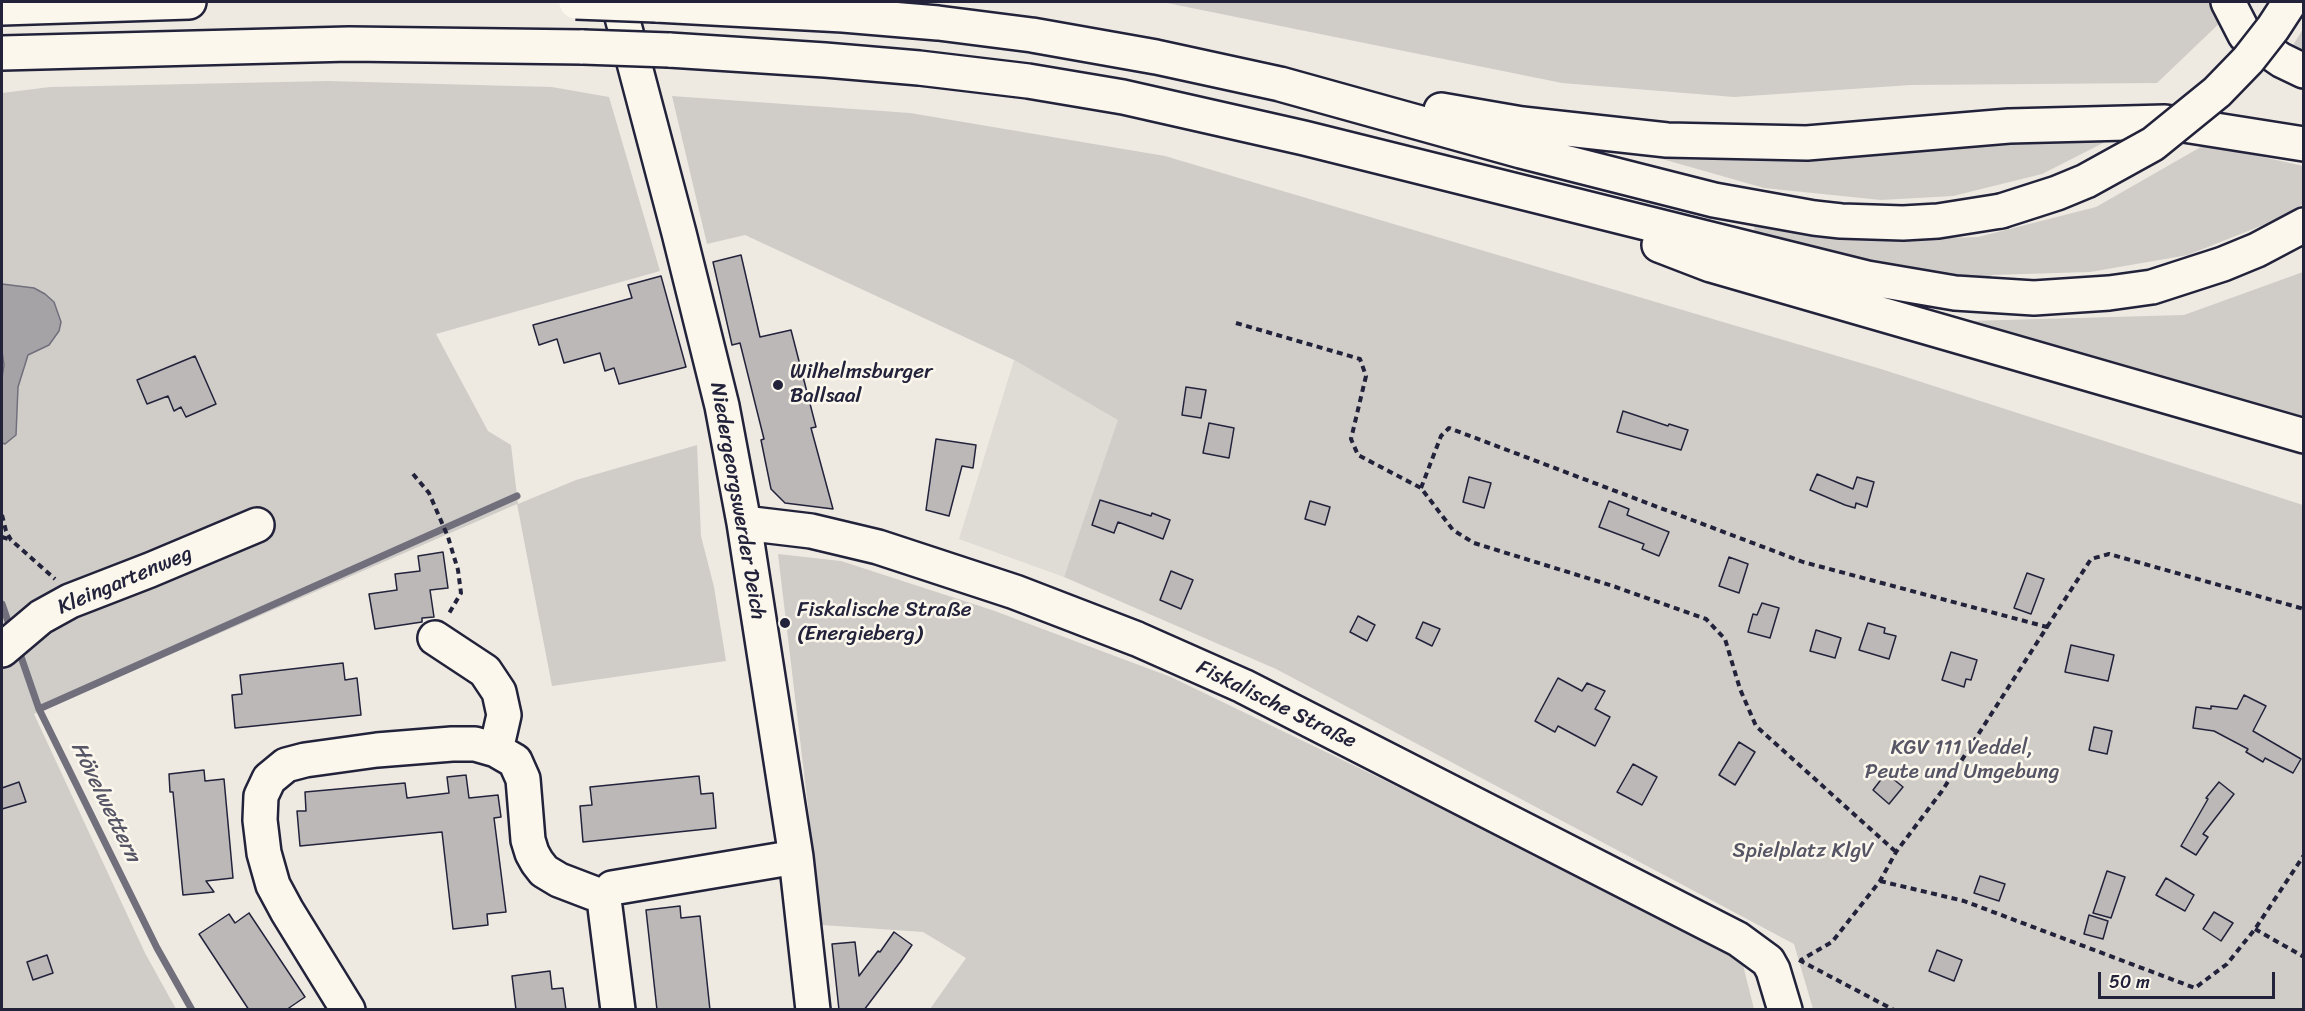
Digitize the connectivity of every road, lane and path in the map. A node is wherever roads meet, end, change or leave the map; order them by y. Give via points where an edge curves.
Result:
1 (189, 2) edge
2 (576, 2) edge
3 (618, 2) edge
4 (2228, 2) edge
5 (2290, 2) edge
6 (2, 8) edge
7 (2, 53) edge
8 (2304, 71) edge
9 (1280, 84) junction
10 (2304, 144) edge
11 (1520, 192) junction
12 (2304, 225) edge
13 (1236, 322) dead end
14 (2304, 436) edge
15 (413, 474) dead end
16 (1421, 488) junction
17 (2, 515) edge
18 (744, 523) junction
19 (257, 525) dead end
20 (2, 537) edge
21 (11, 540) junction
22 (73, 599) junction
23 (2304, 609) edge
24 (2047, 627) junction
25 (435, 638) joint
26 (9, 645) edge
27 (496, 750) junction
28 (1896, 852) junction
29 (2304, 855) edge
30 (796, 857) junction
31 (1880, 881) junction
32 (603, 896) junction
33 (2254, 929) junction
34 (2304, 957) edge
35 (1787, 965) junction
36 (348, 1010) edge
37 (618, 1010) edge
38 (813, 1010) edge
39 (1785, 1010) edge
40 (1894, 1010) edge

1 - 6 main road
2 - 9 main road, bridge via 938,23 1156,57
3 - 18 main road, Niedergeorgswerder Deich via 680,233
4 - 8 main road via 2245,35
5 - 9 main road, bridge via 2248,60 2217,92 2153,144 2057,193 2001,211 1938,221 1841,221 1714,200 1521,152
7 - 11 main road, bridge via 349,44 583,47 919,68 1123,97
9 - 10 main road via 1522,124 1667,140 1807,143 2009,126 2164,122
11 - 12 main road via 1776,256 1922,288 1996,297 2034,298 2152,287 2223,264
11 - 14 main road via 1711,265
13 - 16 path via 1360,359 1366,376 1351,439 1358,455
15 - 25 path via 429,493 448,537 461,593
16 - 24 path via 1449,428 1803,562
16 - 28 path via 1453,530 1474,543 1706,620 1725,639 1756,726
17 - 21 path
18 - 30 main road, Niedergeorgswerder Deich
18 - 35 main road, Fiskalische Straße via 810,531 878,548 1015,592 1137,639 1243,686 1727,933 1768,961
19 - 22 main road, Kleingartenweg
20 - 21 path
21 - 22 path
22 - 26 main road, Kleingartenweg via 41,617
23 - 24 path via 2109,554 2091,559
24 - 28 path via 1942,790
25 - 27 main road via 485,671 500,692 504,715
27 - 32 main road via 515,761 523,779 528,840 537,862 559,880
27 - 36 main road via 475,744 377,750 286,765 269,779 261,796 260,820 273,885
28 - 31 path
29 - 33 path
30 - 32 main road
30 - 38 main road, Niedergeorgswerder Deich
31 - 33 path via 1964,901 2194,988 2227,964
31 - 35 path via 1832,942
32 - 37 main road
33 - 34 path
35 - 39 main road, Fiskalische Straße
35 - 40 path

